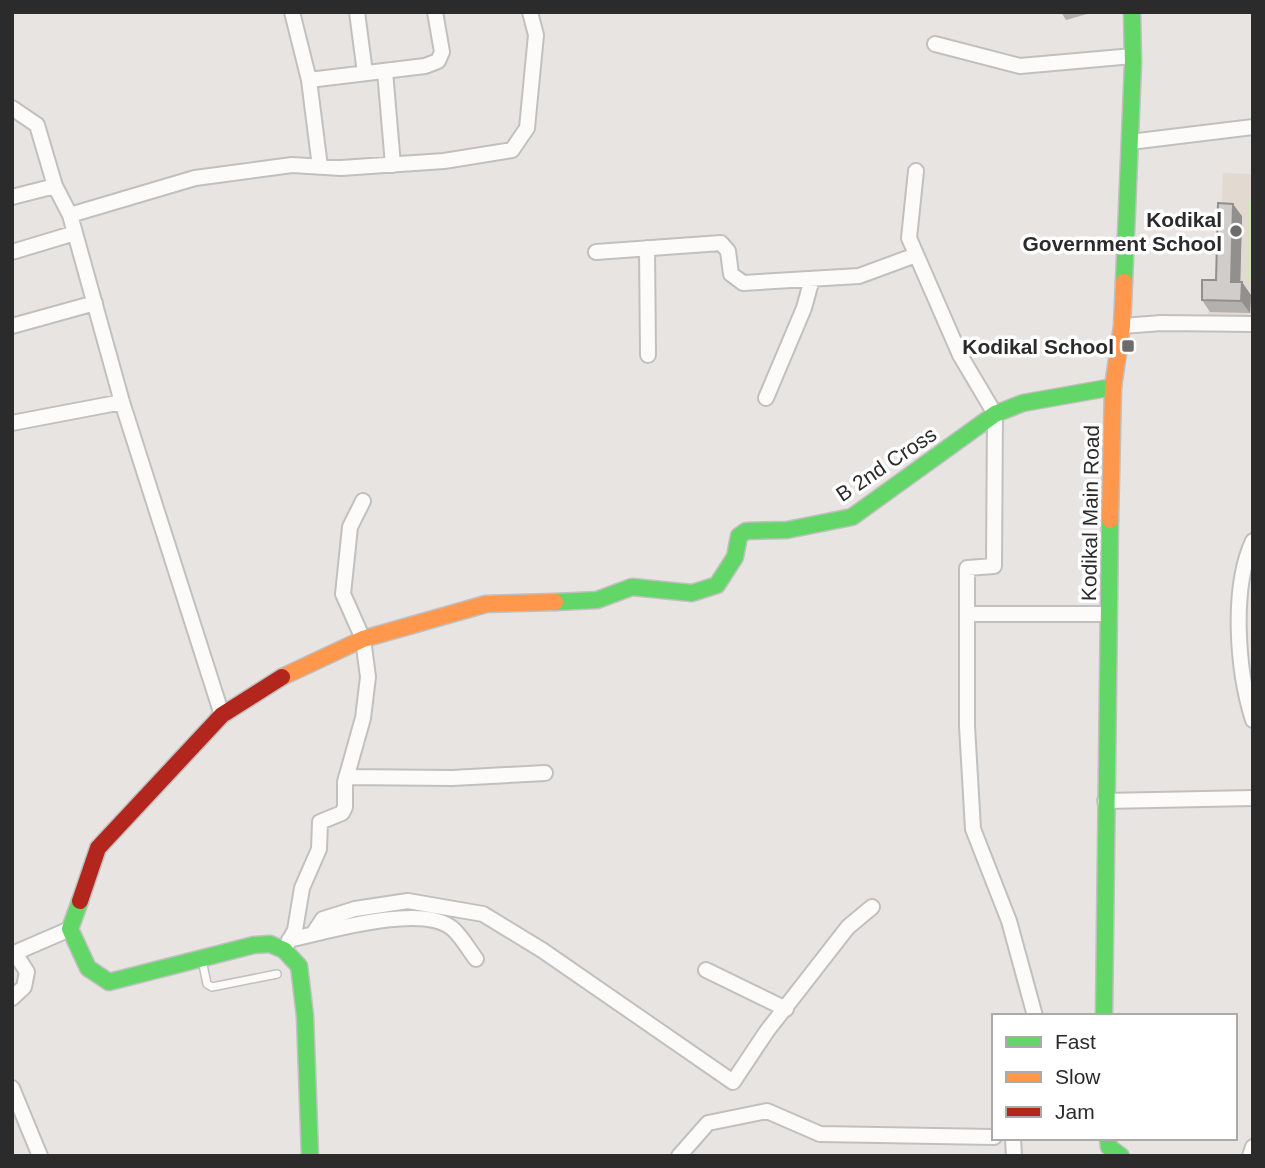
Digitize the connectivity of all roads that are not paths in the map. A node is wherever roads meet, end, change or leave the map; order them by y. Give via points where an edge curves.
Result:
1 (292, 12) edge
2 (357, 12) edge
3 (435, 12) edge
4 (530, 12) edge
5 (1132, 12) edge
6 (935, 44) dead end
7 (1133, 56) junction
8 (385, 71) junction
9 (365, 73) junction
10 (309, 80) junction
11 (12, 108) edge
12 (1253, 127) edge
13 (1130, 142) junction
14 (394, 165) junction
15 (320, 167) junction
16 (916, 171) dead end
17 (55, 186) junction
18 (12, 197) edge
19 (70, 215) junction
20 (75, 233) junction
21 (647, 248) junction
22 (12, 252) edge
23 (596, 252) dead end
24 (916, 255) junction
25 (812, 279) junction
26 (95, 303) junction
27 (1251, 323) edge
28 (12, 326) edge
29 (1122, 326) junction
30 (648, 355) dead end
31 (1113, 387) junction
32 (766, 398) dead end
33 (122, 401) junction
34 (995, 414) junction
35 (12, 423) edge
36 (363, 500) dead end
37 (1253, 541) edge
38 (967, 614) junction
39 (1109, 614) junction
40 (363, 639) junction
41 (222, 715) junction
42 (1253, 720) edge
43 (545, 773) dead end
44 (346, 777) junction
45 (1253, 798) edge
46 (1104, 801) junction
47 (872, 907) dead end
48 (70, 929) junction
49 (313, 934) junction
50 (286, 945) junction
51 (14, 954) edge
52 (202, 959) junction
53 (476, 959) dead end
54 (706, 970) dead end
55 (277, 974) dead end
56 (12, 998) edge
57 (786, 1009) junction
58 (1033, 1014) edge
59 (1104, 1014) edge
60 (12, 1088) edge
61 (992, 1137) edge
62 (1253, 1147) edge
63 (40, 1156) edge
64 (310, 1156) edge
65 (679, 1156) edge
66 (1251, 1156) edge

1 - 10 street
2 - 9 street
3 - 8 street via 442,52 438,61
4 - 14 street via 536,35 527,128 512,150 478,158
5 - 7 street, Kodikal Main Road
6 - 7 street via 1020,66
7 - 13 street, Kodikal Main Road
8 - 9 street
8 - 14 street
9 - 10 street
10 - 15 street
11 - 17 street via 37,125
12 - 13 street
13 - 29 street, Kodikal Main Road
14 - 15 street
15 - 19 street via 281,166 195,178
16 - 24 street via 909,224
17 - 18 street
17 - 19 street
19 - 20 street
20 - 22 street
20 - 26 street
21 - 23 street
21 - 25 street via 721,243 728,251 731,274 743,283
21 - 30 street
24 - 25 street via 859,276
24 - 34 street via 960,355
25 - 32 street
26 - 28 street
26 - 33 street
27 - 29 street
29 - 31 street, Kodikal Main Road
31 - 34 street, B 2nd Cross via 1023,403
31 - 39 street, Kodikal Main Road
33 - 35 street
33 - 41 street
34 - 38 street via 994,566 967,568
34 - 40 street, B 2nd Cross via 852,517 787,530 746,531 739,536 735,557 717,585 692,593 632,587 597,600 486,604
36 - 40 street via 350,527 343,594
37 - 42 street via 1244,560 1240,597 1240,645
38 - 39 street
38 - 58 street via 973,829 1009,921
39 - 46 street, Kodikal Main Road
40 - 41 street via 254,692
40 - 44 street via 367,698
41 - 48 street via 99,848
43 - 44 street
44 - 50 street via 342,813 320,822 319,849 302,888 295,930
45 - 46 street
46 - 59 street, Kodikal Main Road
47 - 57 street via 848,927
48 - 51 street
48 - 52 street via 87,969 95,978 109,982
49 - 50 street
49 - 53 street via 365,922 427,920 452,928
49 - 57 street via 323,919 408,901 483,914 733,1082
50 - 52 street via 254,945
50 - 64 street via 299,966 305,1016
51 - 56 street via 27,972 24,986
52 - 55 lane via 207,984 212,986
54 - 57 street
60 - 63 street
61 - 65 street via 820,1134 767,1111 708,1122
62 - 66 street

